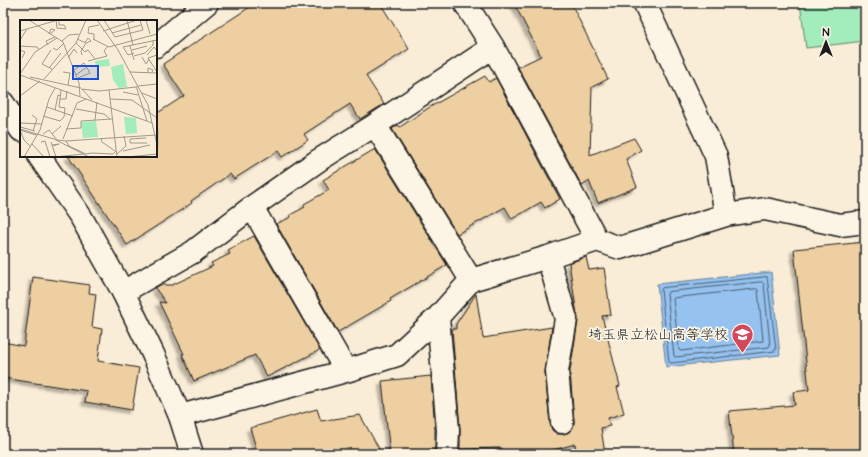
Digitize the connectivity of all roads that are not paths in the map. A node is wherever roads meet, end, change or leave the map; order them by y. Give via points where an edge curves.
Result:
1 (207, 3) edge
2 (466, 3) edge
3 (645, 4) edge
4 (157, 45) edge
5 (493, 47) junction
6 (3, 102) edge
7 (375, 125) junction
8 (20, 128) edge
9 (40, 157) edge
10 (252, 207) junction
11 (726, 215) junction
12 (865, 222) edge
13 (598, 240) junction
14 (548, 257) junction
15 (472, 280) junction
16 (123, 292) junction
17 (438, 317) junction
18 (346, 372) junction
19 (180, 416) junction
20 (562, 422) dead end
21 (192, 454) edge
22 (447, 454) edge

1 - 4 street
2 - 5 street
3 - 11 street via 716,156
5 - 7 street
5 - 13 street
6 - 8 street
7 - 10 street
7 - 15 street
9 - 16 street via 81,217
10 - 16 street via 194,252
10 - 18 street
11 - 12 street via 766,209 840,225
11 - 13 street via 620,248
13 - 14 street
14 - 15 street
14 - 20 street via 566,319 557,372
15 - 17 street
16 - 19 street
17 - 18 street via 397,356
17 - 22 street via 448,430
18 - 19 street
19 - 21 street

